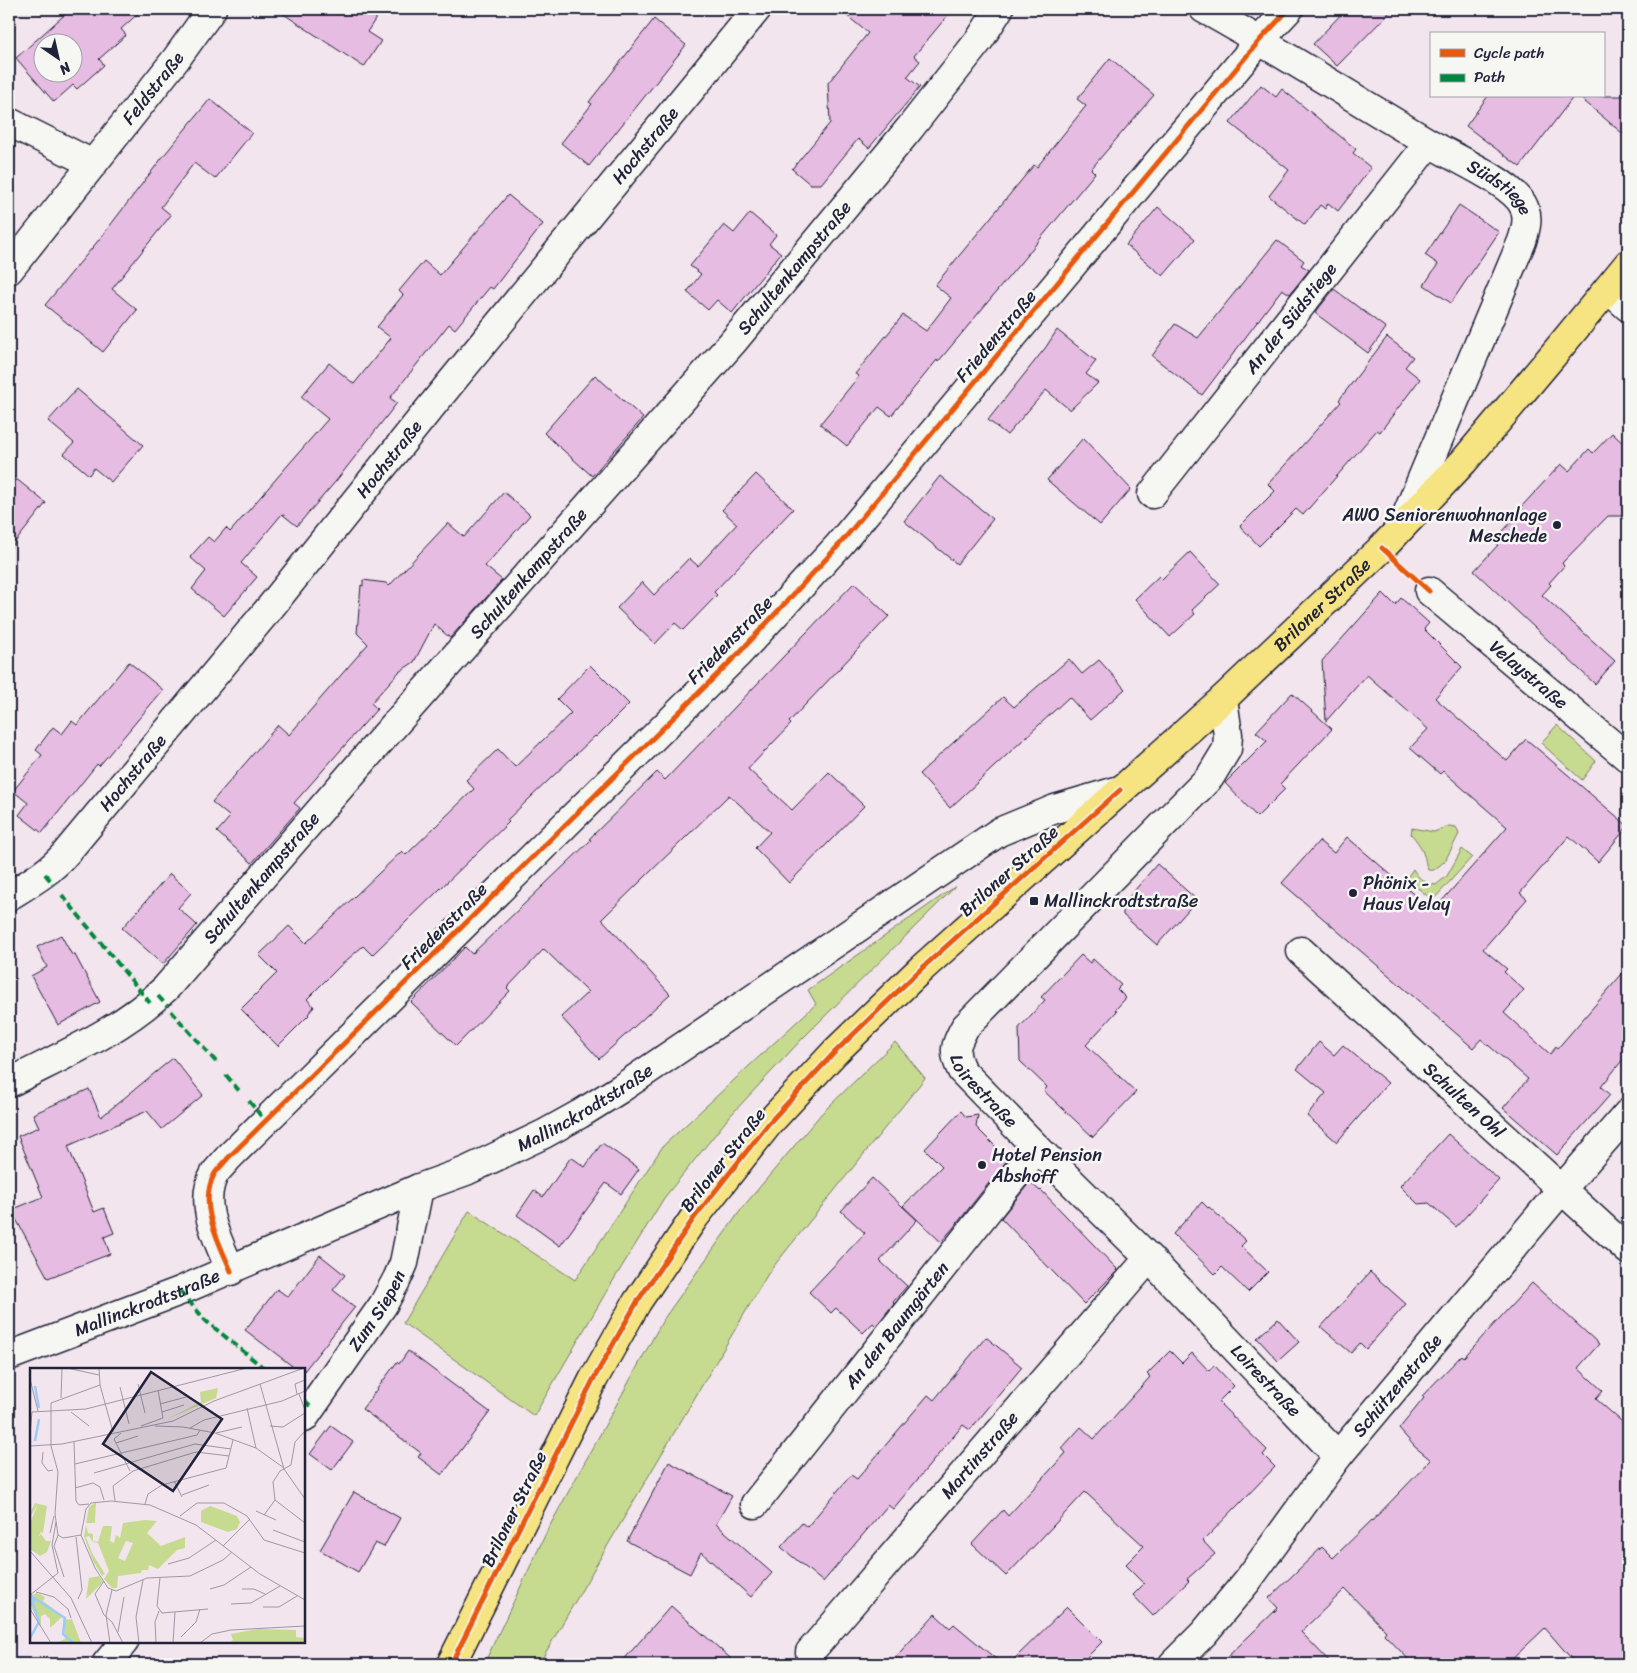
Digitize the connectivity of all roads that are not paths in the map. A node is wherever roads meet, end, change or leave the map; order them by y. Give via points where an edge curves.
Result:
1 (212, 9) edge
2 (757, 9) edge
3 (999, 9) edge
4 (1204, 9) edge
5 (1289, 9) edge
6 (1260, 40) junction
7 (9, 122) edge
8 (1429, 143) junction
9 (93, 164) junction
10 (1628, 264) edge
11 (9, 270) edge
12 (1608, 289) junction
13 (1628, 307) edge
14 (1152, 494) dead end
15 (1402, 527) junction
16 (1429, 591) dead end
17 (1223, 699) junction
18 (1628, 758) edge
19 (1120, 790) junction
20 (9, 896) edge
21 (1301, 951) dead end
22 (9, 1083) edge
23 (1628, 1113) edge
24 (1037, 1148) junction
25 (420, 1188) junction
26 (1562, 1189) junction
27 (1628, 1250) edge
28 (1149, 1258) junction
29 (230, 1271) junction
30 (9, 1356) edge
31 (305, 1417) edge
32 (1338, 1456) junction
33 (754, 1504) dead end
34 (123, 1643) edge
35 (810, 1652) dead end
36 (106, 1664) edge
37 (451, 1664) edge
38 (1173, 1664) edge

1 - 9 street, Feldstraße
2 - 20 street, Hochstraße via 273,604 56,865
3 - 22 street, Schultenkampstraße via 980,39 910,128 732,343 166,988 109,1031
4 - 6 street, Südstiege
5 - 6 street, Friedenstraße
6 - 8 street, Südstiege
6 - 29 street, Friedenstraße via 832,552 738,654 228,1158 215,1174 208,1198 209,1214
7 - 9 street
8 - 14 street, An der Südstiege
8 - 15 street, Südstiege via 1511,192 1524,206 1527,218 1522,241
9 - 11 street, Feldstraße
10 - 12 main road, Briloner Straße
12 - 13 street
12 - 15 main road, Briloner Straße via 1464,461
15 - 17 main road, Briloner Straße
16 - 18 street, Velaystraße
17 - 19 main road, Briloner Straße
17 - 24 street, Loirestraße via 1227,749 1210,777 965,1027 956,1044 955,1052 962,1071
19 - 25 street, Mallinckrodtstraße via 1055,808 999,832 580,1114 509,1152
19 - 37 main road, Briloner Straße via 921,969 835,1052 769,1123 694,1218 637,1302 593,1380
21 - 26 street, Schulten Ohl
23 - 26 street, Schützenstraße
24 - 28 street, Loirestraße
24 - 33 street, An den Baumgärten
25 - 29 street, Mallinckrodtstraße
25 - 31 street, Zum Siepen via 404,1263 397,1279 383,1305
26 - 27 street, Schulten Ohl
26 - 32 street, Schützenstraße
28 - 32 street, Loirestraße
28 - 35 street, Martinstraße
29 - 30 street, Mallinckrodtstraße
32 - 38 street, Schützenstraße via 1248,1580
34 - 36 street

